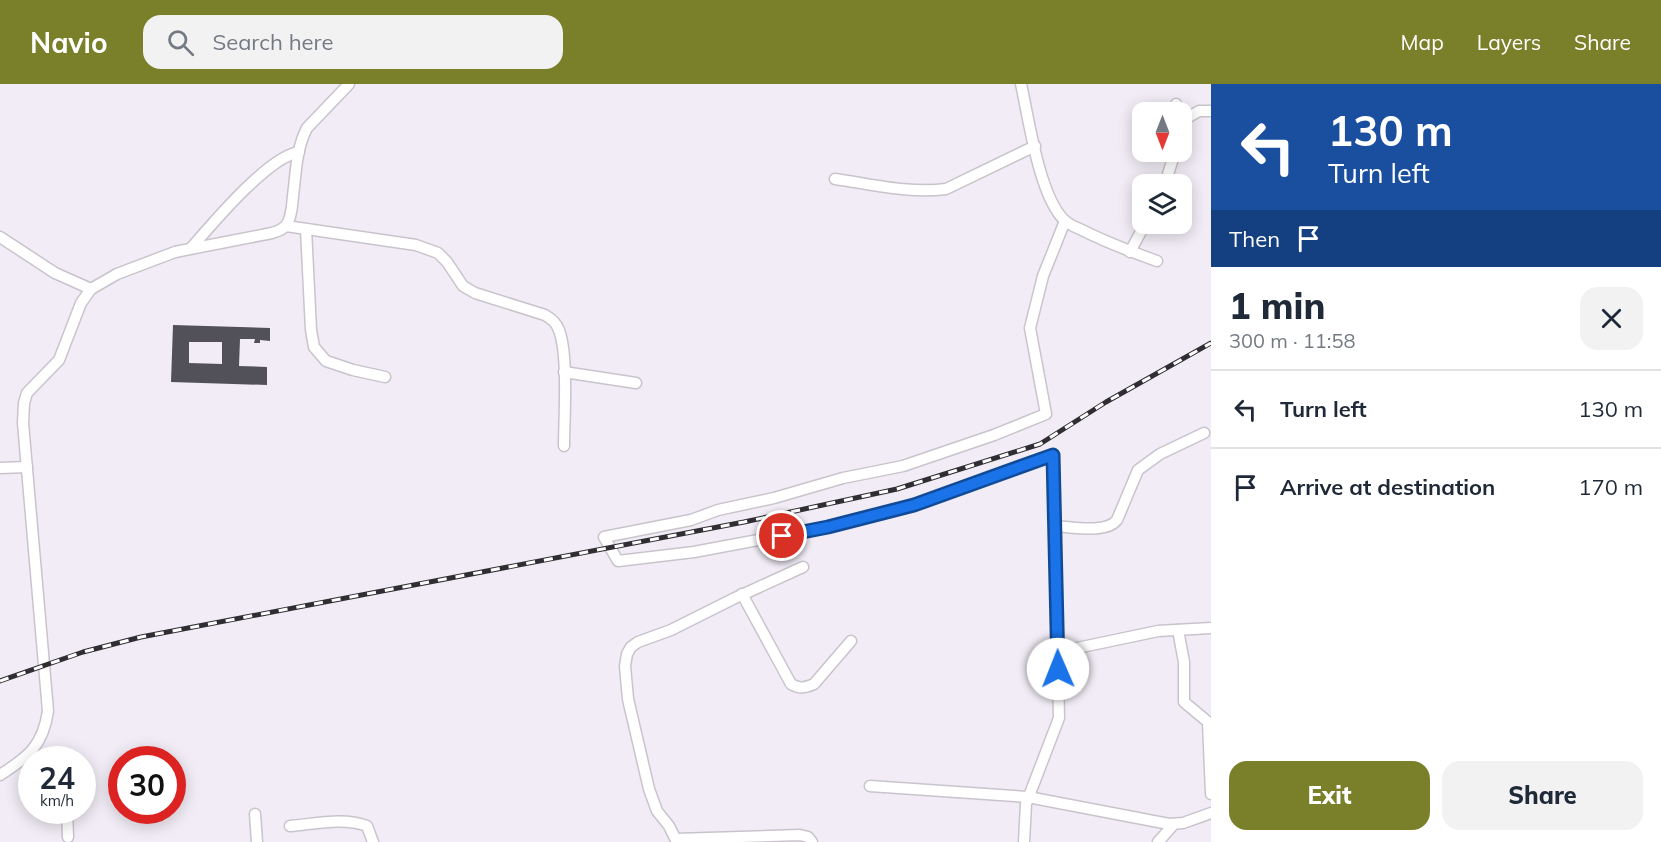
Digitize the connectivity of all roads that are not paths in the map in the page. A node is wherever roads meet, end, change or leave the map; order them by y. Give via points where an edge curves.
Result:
1 (349, 84) edge
2 (1021, 84) edge
3 (1211, 111) edge
4 (1192, 115) edge
5 (1035, 146) junction
6 (298, 152) junction
7 (836, 179) dead end
8 (1065, 221) junction
9 (286, 226) junction
10 (306, 229) junction
11 (1140, 234) edge
12 (0, 237) edge
13 (191, 248) junction
14 (1130, 252) junction
15 (1157, 261) dead end
16 (92, 289) junction
17 (564, 372) junction
18 (385, 377) dead end
19 (636, 383) dead end
20 (1204, 432) dead end
21 (564, 446) dead end
22 (27, 467) junction
23 (0, 468) edge
24 (1054, 526) junction
25 (803, 567) dead end
26 (742, 594) junction
27 (1211, 628) edge
28 (1178, 630) junction
29 (851, 641) dead end
30 (1058, 652) junction
31 (37, 746) edge
32 (18, 765) edge
33 (0, 775) edge
34 (870, 786) dead end
35 (1211, 794) edge
36 (1028, 797) junction
37 (1211, 813) edge
38 (255, 814) dead end
39 (68, 824) edge
40 (1174, 824) junction
41 (290, 826) dead end
42 (68, 837) dead end
43 (676, 840) edge
44 (257, 842) edge
45 (373, 842) edge
46 (812, 842) edge
47 (1024, 842) edge
48 (1158, 842) edge

1 - 6 street via 308,128
2 - 5 street
3 - 4 street
5 - 7 street via 946,189 930,191
5 - 8 street via 1046,192
6 - 9 street
6 - 13 street via 279,161 241,193
8 - 14 street
8 - 24 street via 1043,276 1030,328 1046,414 903,466 843,478 691,520 604,537 618,561 694,552 828,527 914,505 1053,455
9 - 10 street
9 - 13 street via 272,233
10 - 17 street via 416,245 438,254 463,286 552,320 561,340
10 - 18 street via 314,347 326,361
11 - 14 street
12 - 16 street via 55,273
13 - 16 street via 138,265
14 - 15 street
16 - 22 street via 81,303 59,360 27,393 23,423
17 - 19 street
17 - 21 street
20 - 24 street via 1138,470 1112,526
22 - 23 street
22 - 31 street via 48,711
24 - 30 street
25 - 26 street
26 - 29 street via 796,687 814,684
26 - 43 street via 638,642 627,654 628,699 646,778 657,811
27 - 28 street
28 - 30 street
28 - 35 street via 1184,662 1184,702 1208,722
30 - 36 street via 1059,718
32 - 33 street
34 - 36 street
36 - 40 street
36 - 47 street
37 - 40 street
38 - 44 street
39 - 42 street
40 - 48 street
41 - 45 street via 356,822 367,826
43 - 46 street via 800,835

